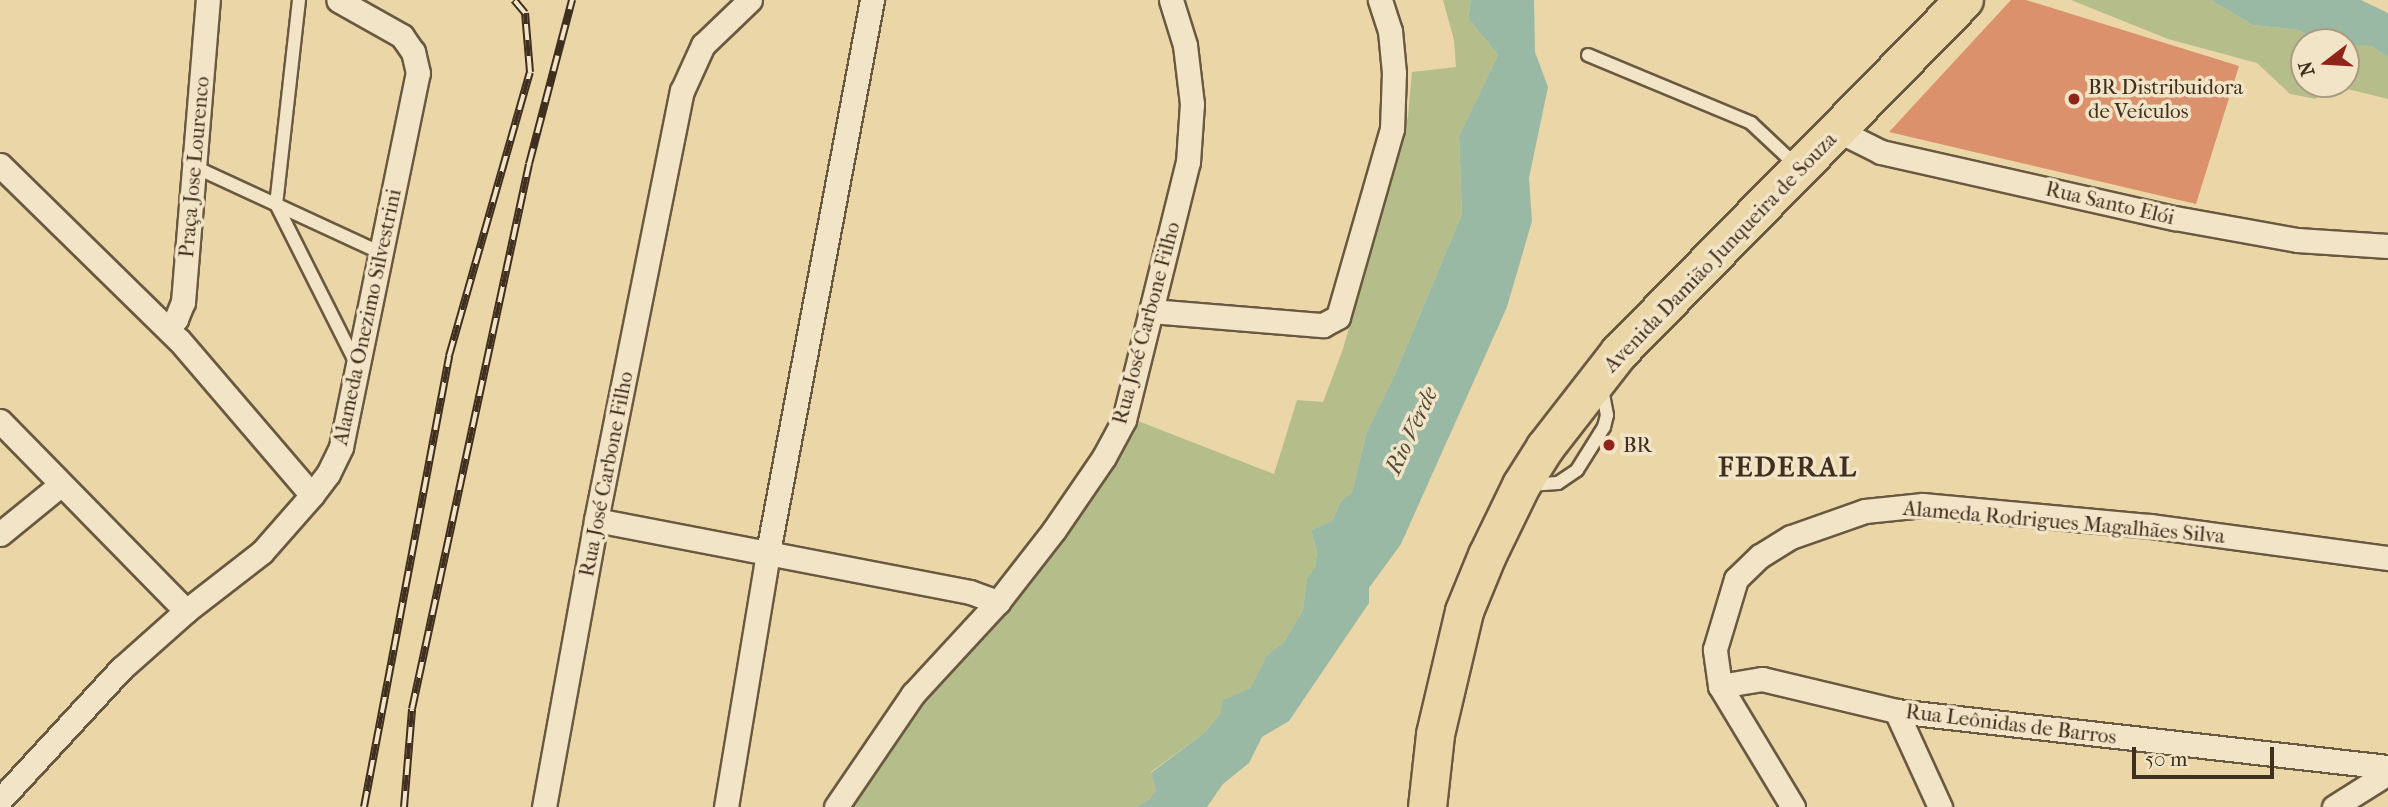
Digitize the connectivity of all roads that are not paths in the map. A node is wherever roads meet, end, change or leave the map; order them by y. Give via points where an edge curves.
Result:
1 (208, 0) edge
2 (299, 0) edge
3 (338, 0) edge
4 (750, 0) edge
5 (872, 0) edge
6 (1171, 0) edge
7 (1380, 0) edge
8 (1964, 0) edge
9 (1588, 55) dead end
10 (1839, 131) junction
11 (0, 165) edge
12 (195, 167) junction
13 (1800, 169) junction
14 (276, 204) junction
15 (2388, 246) edge
16 (381, 253) junction
17 (1151, 311) junction
18 (167, 328) junction
19 (357, 369) junction
20 (0, 421) edge
21 (61, 485) junction
22 (312, 495) junction
23 (596, 520) junction
24 (0, 534) edge
25 (768, 552) junction
26 (2388, 558) edge
27 (998, 602) junction
28 (186, 611) junction
29 (1720, 686) junction
30 (1896, 711) junction
31 (2388, 767) edge
32 (2388, 773) edge
33 (1788, 797) edge
34 (0, 800) edge
35 (544, 807) edge
36 (726, 807) edge
37 (836, 807) edge
38 (1427, 807) edge
39 (1771, 807) edge
40 (1940, 807) edge
41 (2334, 807) edge

1 - 12 street, Praça Jose Lourenco
2 - 14 lane
3 - 16 street, Alameda Onezimo Silvestrini via 402,36 413,52 418,73
4 - 23 street, Rua José Carbone Filho via 703,45 682,91
5 - 25 street
6 - 17 street, Rua José Carbone Filho via 1185,45 1192,104 1190,139
7 - 17 street via 1390,31 1392,129 1338,317 1323,325
8 - 10 main road, Avenida Damião Junqueira de Souza
9 - 13 lane via 1751,122
10 - 13 main road, Avenida Damião Junqueira de Souza
10 - 15 street, Rua Santo Elói via 1888,153 2175,218 2297,240
11 - 18 street
12 - 14 lane
12 - 18 street, Praça Jose Lourenco via 183,302
13 - 38 main road, Avenida Damião Junqueira de Souza via 1660,308 1599,376 1521,485 1464,611 1434,734
14 - 16 lane
14 - 19 lane
16 - 19 street, Alameda Onezimo Silvestrini
17 - 27 street, Rua José Carbone Filho via 1124,420 1054,530
18 - 22 street
19 - 22 street, Alameda Onezimo Silvestrini via 341,447
20 - 21 street
21 - 24 street
21 - 28 street
22 - 28 street, Alameda Onezimo Silvestrini via 262,552
23 - 25 street
23 - 35 street, Rua José Carbone Filho
25 - 27 street via 970,592
25 - 36 street
26 - 29 street, Alameda Rodrigues Magalhães Silva via 2150,526 1923,505 1866,511 1791,537 1760,556 1736,579 1714,649
27 - 37 street, Rua José Carbone Filho via 913,694
28 - 34 street, Alameda Onezimo Silvestrini via 122,668
29 - 30 street, Rua Leônidas de Barros via 1762,679
29 - 33 street, Alameda Rodrigues Magalhães Silva
30 - 31 street, Rua Leônidas de Barros
30 - 40 street
32 - 41 street
33 - 39 street

